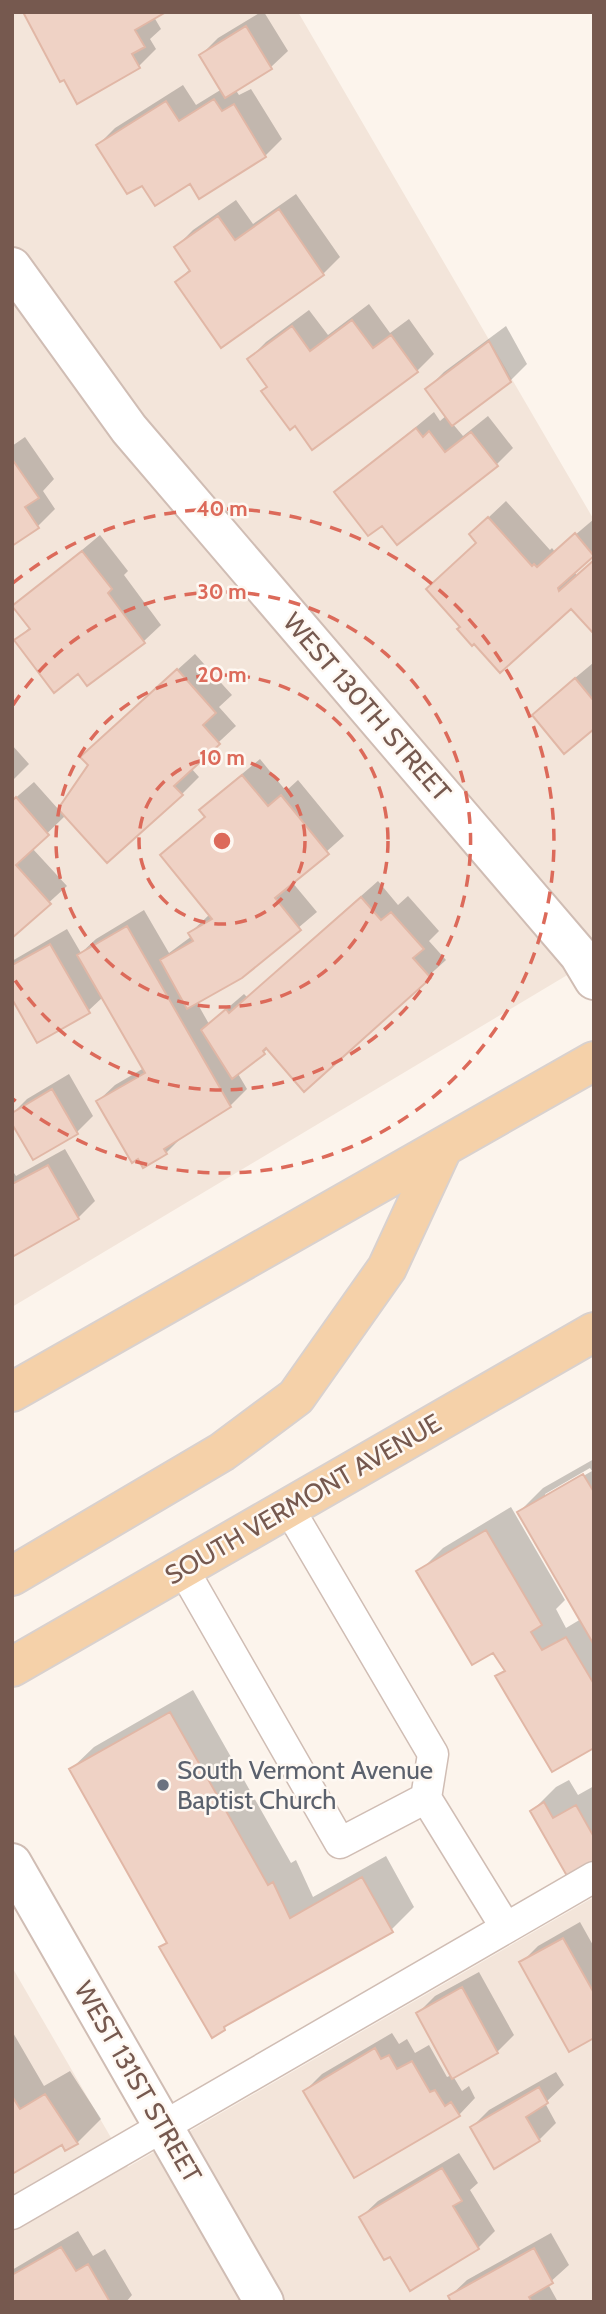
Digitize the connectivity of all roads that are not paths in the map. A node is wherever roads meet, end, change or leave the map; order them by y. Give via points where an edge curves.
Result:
1 (12, 267) edge
2 (594, 980) edge
3 (594, 1061) edge
4 (443, 1147) junction
5 (594, 1332) edge
6 (12, 1392) edge
7 (288, 1507) junction
8 (183, 1569) junction
9 (12, 1576) edge
10 (12, 1667) edge
11 (426, 1798) junction
12 (12, 1863) edge
13 (590, 1889) edge
14 (506, 1928) junction
15 (163, 2126) junction
16 (12, 2214) edge
17 (264, 2302) edge

1 - 2 street, WEST 130TH STREET via 129,429 579,955
3 - 4 main road
4 - 6 main road
4 - 9 main road via 387,1268 296,1397 222,1452
5 - 7 main road, SOUTH VERMONT AVENUE
7 - 8 main road, SOUTH VERMONT AVENUE
7 - 11 lane via 433,1754
8 - 10 main road, SOUTH VERMONT AVENUE
8 - 11 lane via 340,1843
11 - 14 lane
12 - 15 street, WEST 131ST STREET
13 - 14 lane
14 - 15 lane
15 - 16 lane
15 - 17 street, WEST 131ST STREET

